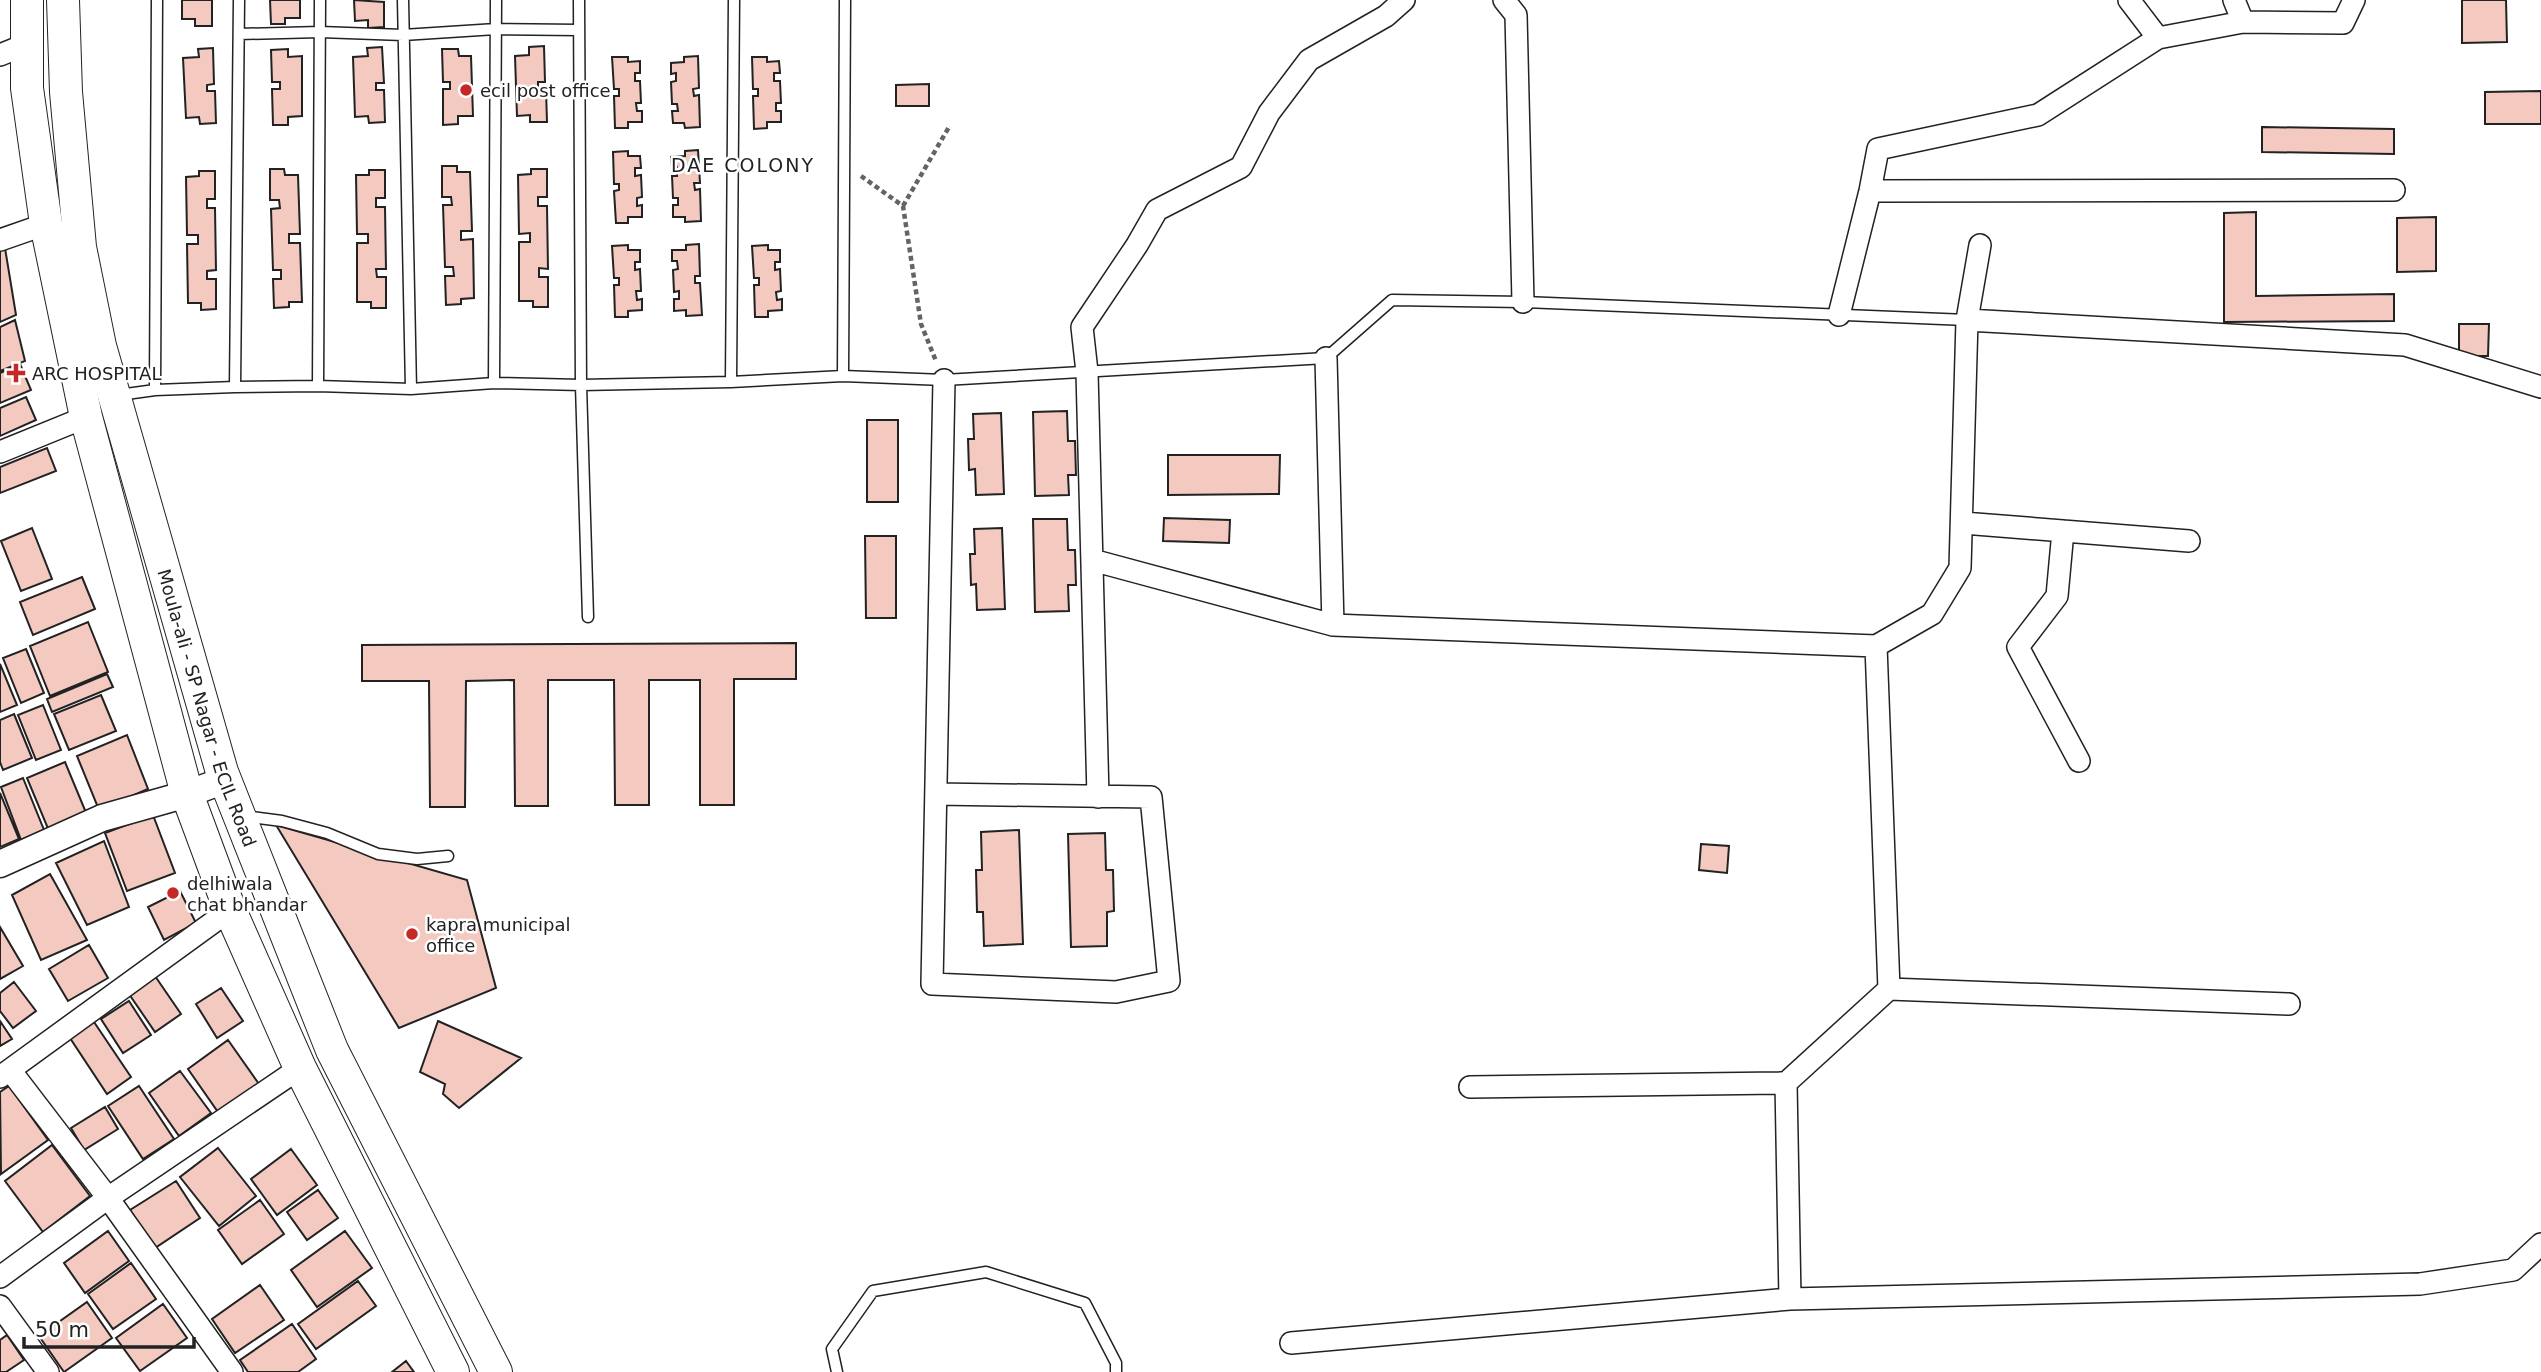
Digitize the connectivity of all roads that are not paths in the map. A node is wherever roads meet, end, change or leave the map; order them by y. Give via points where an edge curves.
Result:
1 (27, 0) edge
2 (63, 0) edge
3 (156, 0) edge
4 (239, 0) edge
5 (320, 0) edge
6 (403, 0) edge
7 (496, 0) edge
8 (579, 0) edge
9 (734, 0) edge
10 (845, 0) edge
11 (1404, 0) edge
12 (1504, 0) edge
13 (2129, 0) edge
14 (2234, 0) edge
15 (2354, 0) edge
16 (2244, 22) junction
17 (496, 29) junction
18 (579, 30) junction
19 (320, 32) junction
20 (239, 34) junction
21 (403, 35) junction
22 (2158, 38) junction
23 (14, 50) edge
24 (2394, 190) dead end
25 (1870, 191) junction
26 (46, 225) junction
27 (0, 240) edge
28 (1980, 245) dead end
29 (1523, 302) junction
30 (1839, 315) junction
31 (1967, 320) junction
32 (1326, 358) junction
33 (1087, 372) junction
34 (843, 376) junction
35 (944, 380) junction
36 (494, 383) junction
37 (731, 383) junction
38 (318, 386) junction
39 (581, 386) junction
40 (235, 387) junction
41 (2541, 387) edge
42 (411, 388) junction
43 (155, 390) junction
44 (113, 396) junction
45 (86, 417) junction
46 (0, 452) edge
47 (1963, 523) junction
48 (2063, 531) junction
49 (2189, 541) dead end
50 (1092, 560) junction
51 (588, 617) dead end
52 (1333, 625) junction
53 (1877, 646) junction
54 (2079, 761) dead end
55 (225, 780) junction
56 (187, 794) junction
57 (936, 794) junction
58 (1098, 797) junction
59 (239, 816) junction
60 (447, 856) dead end
61 (0, 864) edge
62 (230, 910) junction
63 (1889, 989) junction
64 (2289, 1004) dead end
65 (300, 1068) junction
66 (5, 1073) edge
67 (1786, 1083) junction
68 (1470, 1087) dead end
69 (108, 1198) junction
70 (2541, 1244) edge
71 (0, 1277) edge
72 (1790, 1299) junction
73 (0, 1306) edge
74 (1291, 1343) dead end
75 (48, 1372) edge
76 (232, 1372) edge
77 (453, 1372) edge
78 (496, 1372) edge
79 (837, 1372) edge
80 (1116, 1372) edge

1 - 23 main road, Moula-ali - SP Nagar - ECIL Road
2 - 44 main road, Moula-ali - SP Nagar - ECIL Road via 80,247
3 - 43 lane
4 - 20 lane
5 - 19 lane
6 - 21 lane
7 - 17 lane
8 - 18 lane
9 - 37 lane
10 - 34 lane
11 - 33 street via 1309,60 1269,113 1241,167 1157,210 1082,327
12 - 29 street via 1516,15
13 - 22 street
14 - 16 street
15 - 16 street via 2343,23
16 - 22 street
17 - 18 lane
17 - 21 lane
17 - 36 lane
18 - 39 lane
19 - 20 lane
19 - 21 lane
19 - 38 lane
20 - 40 lane
21 - 42 lane
22 - 25 street via 2038,115 1878,149
23 - 26 main road, Moula-ali - SP Nagar - ECIL Road via 27,88
24 - 25 street
25 - 30 street
26 - 27 street
26 - 45 main road, Moula-ali - SP Nagar - ECIL Road
28 - 31 street
29 - 30 lane
29 - 32 lane via 1392,300
30 - 31 lane
31 - 41 street via 2405,345
31 - 47 street
32 - 33 lane
32 - 52 street
33 - 35 lane
33 - 50 street
34 - 35 lane
34 - 37 lane
35 - 57 street
36 - 39 lane
36 - 42 lane
37 - 39 lane
38 - 40 lane
38 - 42 lane
39 - 51 lane
40 - 43 lane
43 - 44 lane
44 - 55 main road, Moula-ali - SP Nagar - ECIL Road
45 - 46 street
45 - 56 main road, Moula-ali - SP Nagar - ECIL Road
47 - 48 street
47 - 53 street via 1960,568 1932,614
48 - 49 street
48 - 54 street via 2057,596 2018,647
50 - 52 street
50 - 58 street
52 - 53 street
53 - 63 street
55 - 56 street
55 - 59 main road, Moula-ali - SP Nagar - ECIL Road
56 - 61 street via 102,818
56 - 62 main road, Moula-ali - SP Nagar - ECIL Road
57 - 58 street
57 - 58 street via 932,984 1116,992 1169,981 1151,797
59 - 60 lane via 327,833 378,854 417,859
59 - 78 main road, Moula-ali - SP Nagar - ECIL Road via 332,1050
62 - 65 main road, Moula-ali - SP Nagar - ECIL Road
62 - 66 street
63 - 64 street
63 - 67 street
65 - 69 street
65 - 77 main road, Moula-ali - SP Nagar - ECIL Road
66 - 69 street
67 - 68 street
67 - 72 street
69 - 71 street
69 - 76 street
70 - 72 street via 2513,1270 2420,1284
72 - 74 street
73 - 75 street
79 - 80 lane via 832,1349 873,1291 986,1272 1084,1303 1116,1363

